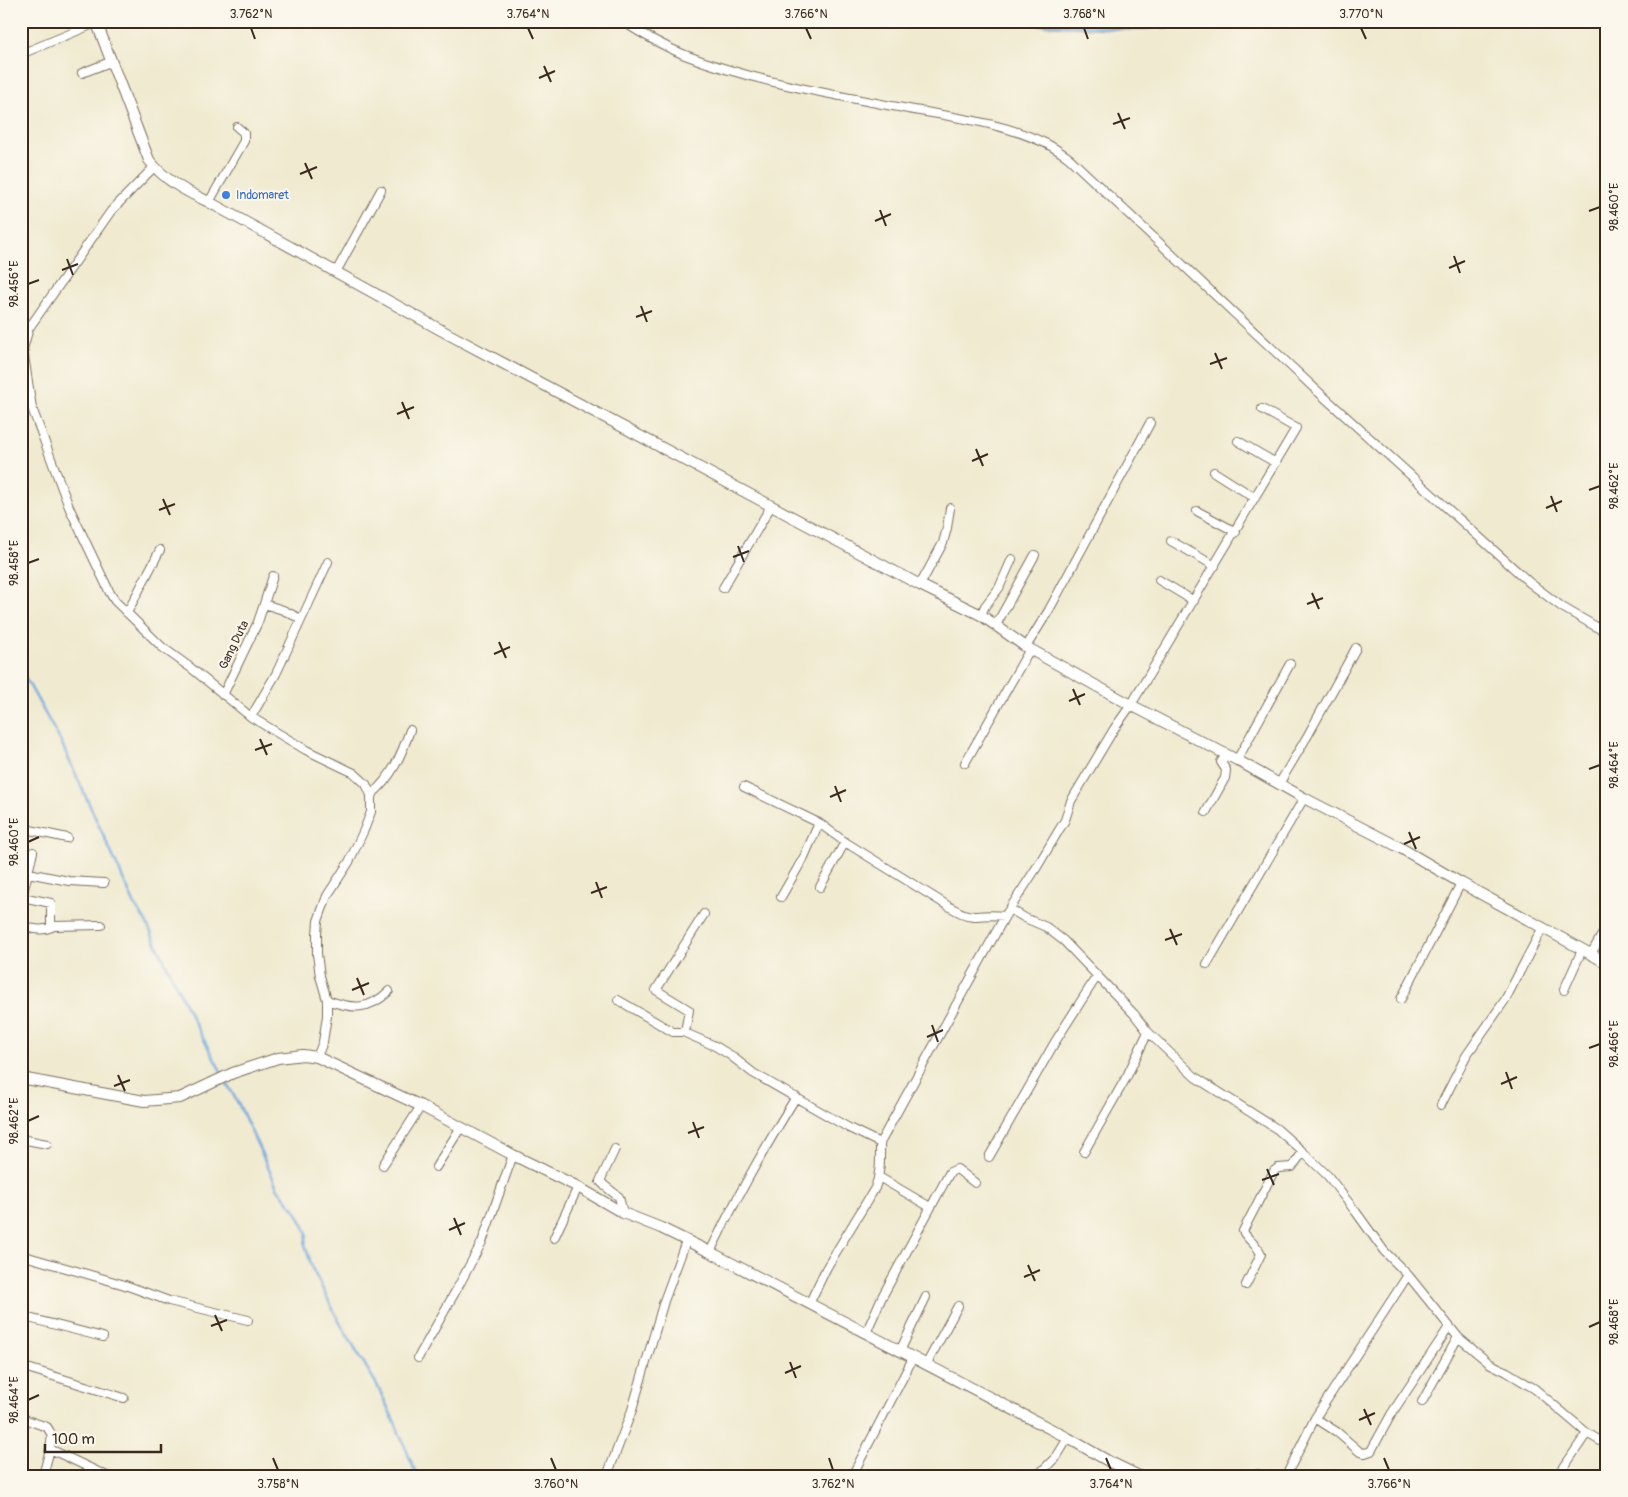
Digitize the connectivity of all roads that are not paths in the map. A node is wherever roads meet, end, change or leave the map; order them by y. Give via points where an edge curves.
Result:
1 (622, 21) edge
2 (96, 22) edge
3 (21, 54) edge
4 (110, 62) junction
5 (82, 73) dead end
6 (237, 127) dead end
7 (154, 167) junction
8 (381, 190) dead end
9 (209, 202) junction
10 (336, 272) junction
11 (21, 388) edge
12 (29, 392) junction
13 (1262, 408) dead end
14 (1150, 423) dead end
15 (1238, 441) dead end
16 (1276, 463) junction
17 (1214, 472) dead end
18 (1256, 498) junction
19 (772, 506) junction
20 (950, 508) dead end
21 (1197, 510) dead end
22 (1236, 532) junction
23 (1171, 541) dead end
24 (160, 550) dead end
25 (1035, 555) dead end
26 (1012, 559) dead end
27 (328, 562) dead end
28 (1215, 566) junction
29 (273, 576) dead end
30 (1158, 580) dead end
31 (920, 585) junction
32 (723, 588) dead end
33 (1194, 601) junction
34 (264, 604) junction
35 (127, 613) junction
36 (980, 615) junction
37 (301, 619) junction
38 (996, 625) junction
39 (1607, 633) edge
40 (1028, 648) junction
41 (1356, 648) dead end
42 (1290, 664) dead end
43 (223, 695) junction
44 (1131, 706) junction
45 (251, 717) junction
46 (410, 730) dead end
47 (1226, 755) junction
48 (1238, 760) junction
49 (965, 763) dead end
50 (1280, 784) junction
51 (744, 787) dead end
52 (371, 795) junction
53 (1304, 798) junction
54 (1206, 812) dead end
55 (819, 824) junction
56 (21, 828) edge
57 (67, 838) dead end
58 (845, 842) junction
59 (34, 852) dead end
60 (28, 873) junction
61 (104, 883) dead end
62 (1461, 883) junction
63 (820, 887) dead end
64 (781, 898) dead end
65 (22, 899) edge
66 (1010, 908) junction
67 (704, 914) dead end
68 (1005, 916) junction
69 (101, 925) dead end
70 (21, 926) edge
71 (54, 926) junction
72 (1607, 926) edge
73 (1543, 927) junction
74 (1587, 952) junction
75 (1607, 963) edge
76 (1207, 964) dead end
77 (1097, 976) junction
78 (1564, 990) dead end
79 (390, 991) dead end
80 (1401, 999) dead end
81 (326, 1000) junction
82 (618, 1000) dead end
83 (685, 1032) junction
84 (1148, 1032) junction
85 (317, 1057) junction
86 (21, 1078) edge
87 (796, 1097) junction
88 (1441, 1105) dead end
89 (422, 1106) junction
90 (461, 1127) junction
91 (21, 1139) edge
92 (880, 1142) junction
93 (47, 1144) dead end
94 (616, 1149) dead end
95 (1084, 1152) dead end
96 (1303, 1152) junction
97 (513, 1155) junction
98 (989, 1157) dead end
99 (383, 1164) dead end
100 (436, 1167) dead end
101 (879, 1177) junction
102 (975, 1182) dead end
103 (578, 1188) junction
104 (930, 1207) junction
105 (623, 1213) junction
106 (554, 1238) dead end
107 (686, 1241) junction
108 (710, 1252) junction
109 (21, 1255) edge
110 (1408, 1275) junction
111 (1246, 1285) dead end
112 (926, 1297) dead end
113 (809, 1304) junction
114 (958, 1306) dead end
115 (21, 1316) edge
116 (248, 1320) dead end
117 (1449, 1326) junction
118 (866, 1333) junction
119 (104, 1338) dead end
120 (1458, 1338) junction
121 (900, 1351) junction
122 (418, 1358) dead end
123 (914, 1358) junction
124 (926, 1365) junction
125 (21, 1366) edge
126 (124, 1398) dead end
127 (1422, 1402) dead end
128 (21, 1418) edge
129 (1315, 1418) junction
130 (1587, 1433) junction
131 (1068, 1438) junction
132 (1607, 1445) edge
133 (50, 1449) junction
134 (43, 1476) edge
135 (107, 1476) edge
136 (607, 1476) edge
137 (852, 1476) edge
138 (1037, 1476) edge
139 (1139, 1476) edge
140 (1286, 1476) edge
141 (1558, 1476) edge

1 - 39 street via 684,55 738,73 991,124 1048,144 1069,158 1313,387 1530,583 1562,607
2 - 3 street
2 - 4 street
4 - 5 street
4 - 7 street
6 - 9 street via 244,133 244,141
7 - 9 street via 193,195
7 - 12 street via 111,211 29,328 23,349
8 - 10 street
9 - 10 street
10 - 19 street
11 - 12 street
12 - 35 street via 69,507 110,593
13 - 16 street via 1296,428
14 - 40 street
15 - 16 street
16 - 18 street
17 - 18 street
18 - 22 street
19 - 31 street
19 - 32 street
20 - 31 street via 942,543
21 - 22 street
22 - 28 street
23 - 28 street
24 - 35 street
25 - 38 street
26 - 36 street via 999,588
27 - 37 street
28 - 33 street
29 - 34 street, Gang Duta
30 - 33 street
31 - 36 street
33 - 44 street
34 - 37 street
34 - 43 street, Gang Duta
35 - 43 street via 162,647
36 - 38 street
37 - 45 street via 276,674
38 - 40 street
40 - 44 street
40 - 49 street
41 - 50 street
42 - 48 street
43 - 45 street
44 - 47 street
44 - 66 street via 1114,729 1071,801 1065,820
45 - 52 street via 354,774 366,784
46 - 52 street via 393,770
47 - 48 street
47 - 54 street via 1221,762 1226,770 1225,778
48 - 50 street
50 - 53 street
51 - 55 street
52 - 81 street via 371,812 364,830 349,862 326,896 318,921 317,954
53 - 62 street
53 - 76 street
55 - 58 street
55 - 64 street
56 - 57 street
58 - 63 street
58 - 68 street via 960,913
59 - 60 street
60 - 61 street
60 - 65 street
62 - 73 street
62 - 80 street
65 - 71 street via 51,903 51,923
66 - 68 street
66 - 77 street via 1058,936
67 - 83 street via 656,990 688,1010
68 - 92 street
69 - 71 street
70 - 71 street via 40,930
72 - 74 street
73 - 74 street
73 - 88 street via 1505,1000 1466,1056
74 - 75 street
74 - 78 street
77 - 84 street
77 - 98 street via 1054,1042
79 - 81 street via 366,1006 342,1005
81 - 85 street via 326,1024
82 - 83 street via 673,1032
83 - 87 street via 715,1046 753,1073
84 - 95 street
84 - 96 street via 1195,1077 1277,1129
85 - 86 street via 278,1058 234,1073 180,1098 144,1102
85 - 89 street
87 - 92 street
87 - 108 street via 758,1159
89 - 90 street
89 - 99 street
90 - 97 street
90 - 100 street
91 - 93 street
92 - 101 street
94 - 105 street via 600,1181 619,1197
96 - 110 street via 1328,1176 1384,1251
96 - 111 street via 1292,1168 1274,1171 1243,1231 1261,1254
97 - 103 street
97 - 122 street via 482,1242
101 - 104 street
101 - 113 street
102 - 104 street via 953,1170
103 - 105 street
103 - 106 street
104 - 118 street
105 - 107 street
107 - 108 street
107 - 136 street via 664,1301 632,1410
108 - 113 street
109 - 116 street via 169,1301
110 - 117 street
110 - 129 street
112 - 121 street
113 - 118 street
114 - 124 street
115 - 119 street
117 - 120 street
117 - 129 street via 1371,1451 1360,1452
118 - 121 street
120 - 127 street
120 - 130 street via 1489,1363 1535,1389
121 - 123 street
123 - 124 street
123 - 137 street
124 - 131 street
125 - 126 street
128 - 133 street via 50,1430
129 - 140 street
130 - 132 street
130 - 141 street
131 - 138 street via 1057,1456
131 - 139 street
133 - 134 street
133 - 135 street

